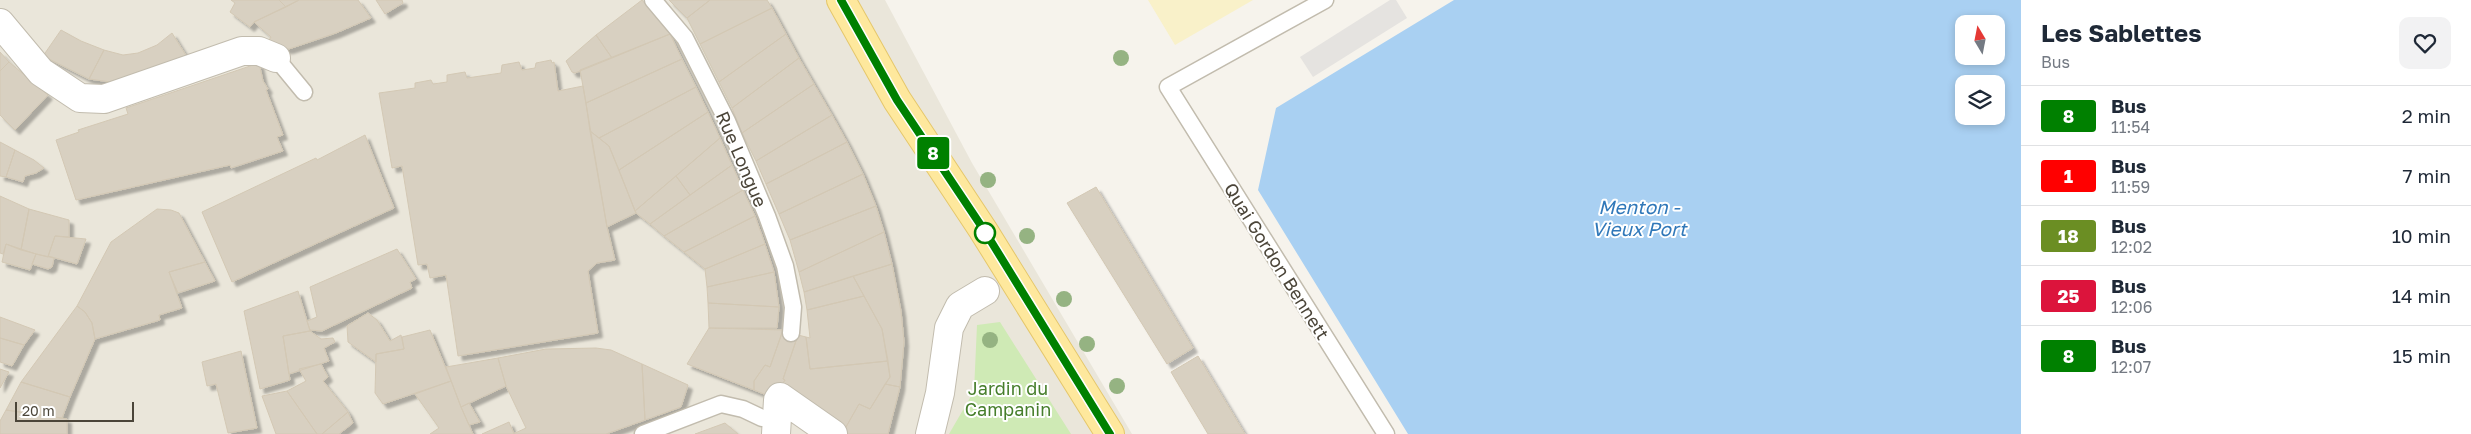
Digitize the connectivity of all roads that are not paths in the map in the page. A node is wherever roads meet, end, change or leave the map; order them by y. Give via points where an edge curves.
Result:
1 (653, 0) edge
2 (841, 0) edge
3 (1325, 0) edge
4 (0, 24) edge
5 (276, 58) joint
6 (304, 92) dead end
7 (985, 291) dead end
8 (791, 333) dead end
9 (765, 395) dead end
10 (767, 429) edge
11 (643, 434) edge
12 (833, 434) edge
13 (930, 434) edge
14 (1110, 434) edge
15 (1386, 434) edge

1 - 8 lane, Rue Longue via 684,38 727,121 767,216 793,307
2 - 14 main road via 897,100 975,217
3 - 15 lane, Quai Gordon Bennett via 1168,87
4 - 5 street via 42,72 80,98 104,99 242,51 259,51
5 - 6 lane
7 - 13 street via 960,306 949,328 940,393
9 - 10 lane
10 - 11 lane via 743,408 721,404
10 - 12 street via 780,397

